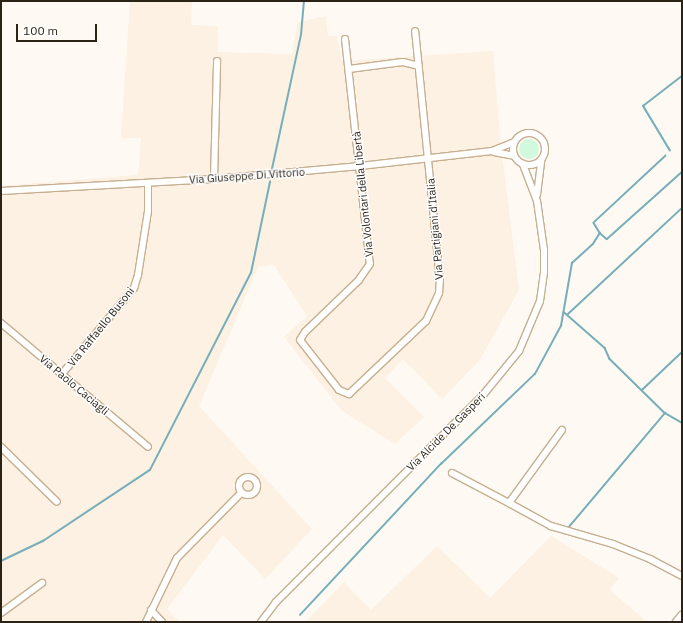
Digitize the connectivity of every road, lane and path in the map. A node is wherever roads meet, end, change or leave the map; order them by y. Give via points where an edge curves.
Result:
1 (415, 31) dead end
2 (345, 39) dead end
3 (217, 61) dead end
4 (418, 66) junction
5 (349, 69) junction
6 (514, 142) junction
7 (492, 151) junction
8 (514, 156) junction
9 (428, 158) junction
10 (541, 160) junction
11 (523, 164) junction
12 (360, 166) junction
13 (214, 179) junction
14 (148, 183) junction
15 (1, 191) edge
16 (537, 201) junction
17 (1, 323) edge
18 (303, 346) joint
19 (61, 375) junction
20 (562, 430) dead end
21 (1, 447) edge
22 (148, 447) dead end
23 (452, 473) dead end
24 (241, 493) dead end
25 (57, 502) dead end
26 (509, 503) junction
27 (682, 576) edge
28 (42, 583) dead end
29 (151, 610) junction
30 (1, 612) edge
31 (682, 616) edge
32 (146, 622) edge
33 (162, 622) edge
34 (261, 622) edge
35 (677, 622) edge

1 - 4 street, Via Partigiani d'Italia
2 - 5 street, Via Volontari della Libertà
3 - 13 street
4 - 5 street via 403,62
4 - 9 street, Via Partigiani d'Italia
5 - 12 street, Via Volontari della Libertà
6 - 7 street, Via Giuseppe Di Vittorio
6 - 8 street
6 - 10 street via 526,133 540,137 545,150
7 - 8 street, Via Giuseppe Di Vittorio
7 - 9 street, Via Giuseppe Di Vittorio
8 - 11 street
9 - 12 street, Via Giuseppe Di Vittorio
9 - 18 street, Via Partigiani d'Italia via 440,280 437,300 430,315 349,394 340,390
10 - 11 street via 531,165
10 - 16 street, Via Alcide De Gasperi
11 - 16 street, Via Alcide De Gasperi
12 - 13 street, Via Giuseppe Di Vittorio
12 - 18 street, Via Volontari della Libertà via 370,264 359,280 303,334 300,340
13 - 14 street, Via Giuseppe Di Vittorio
14 - 15 street, Via Giuseppe Di Vittorio
14 - 19 street, Via Raffaello Busoni via 148,211 134,288
16 - 34 street, Via Alcide De Gasperi via 544,250 543,286 532,327 520,351 483,395 276,602
17 - 19 street, Via Paolo Caciagli
19 - 22 street, Via Paolo Caciagli
20 - 26 street
21 - 25 street
23 - 26 street
24 - 29 street via 177,558
26 - 27 street via 551,526 650,558
28 - 30 street
29 - 32 street
29 - 33 street
31 - 35 main road

